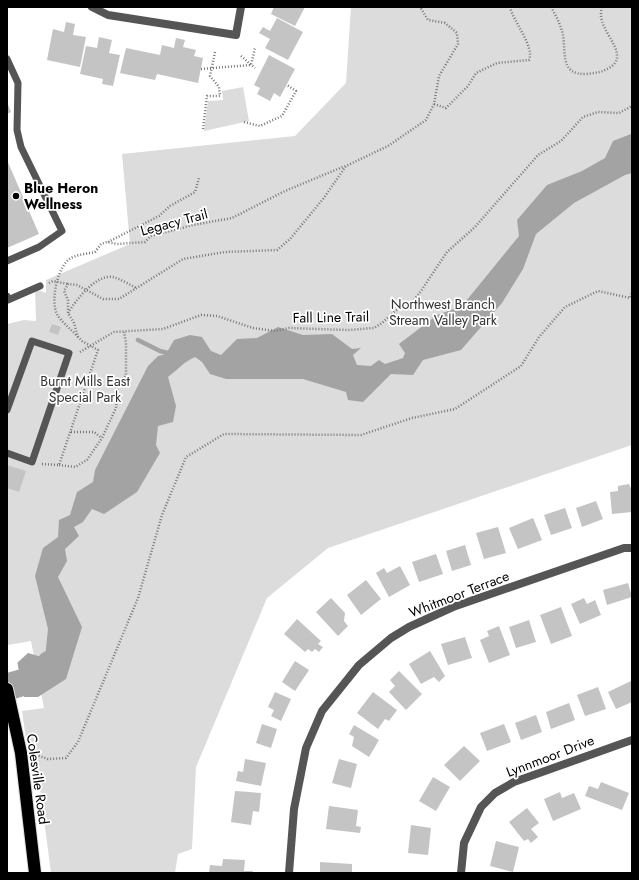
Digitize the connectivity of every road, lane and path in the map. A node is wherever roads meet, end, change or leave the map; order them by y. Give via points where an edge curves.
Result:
1 (92, 7) edge
2 (241, 7) edge
3 (420, 7) edge
4 (510, 7) edge
5 (551, 7) edge
6 (602, 7) edge
7 (255, 48) dead end
8 (215, 52) dead end
9 (241, 56) dead end
10 (7, 59) edge
11 (251, 65) junction
12 (201, 68) dead end
13 (212, 68) junction
14 (254, 68) dead end
15 (286, 85) dead end
16 (434, 104) junction
17 (632, 106) edge
18 (244, 122) dead end
19 (203, 129) dead end
20 (346, 166) junction
21 (198, 178) dead end
22 (107, 242) junction
23 (7, 261) edge
24 (57, 282) junction
25 (68, 284) junction
26 (40, 286) joint
27 (136, 288) junction
28 (88, 290) junction
29 (632, 293) edge
30 (7, 296) edge
31 (68, 313) junction
32 (124, 332) junction
33 (78, 337) junction
34 (90, 347) junction
35 (7, 410) edge
36 (71, 432) junction
37 (102, 438) junction
38 (7, 453) edge
39 (32, 462) junction
40 (59, 465) junction
41 (632, 548) edge
42 (7, 690) edge
43 (632, 740) edge
44 (32, 754) dead end
45 (35, 873) edge
46 (288, 873) edge
47 (461, 873) edge

1 - 2 street via 108,15 236,35
3 - 16 path, Legacy Trail via 428,20 445,23 457,33 458,44 439,76
4 - 16 path via 530,50 529,60 496,63 476,73 468,86 446,108
5 - 6 path via 563,34 568,67 579,74 605,70 614,64 617,58 618,54 608,37 600,13
7 - 11 path
8 - 13 path
9 - 11 path
10 - 23 lane via 18,83 17,130 21,147 62,231 39,248
11 - 13 path
11 - 14 path
12 - 13 path
13 - 19 path via 210,76 219,88 220,96 207,96
15 - 18 path via 296,91 282,116 260,126
16 - 20 path, Legacy Trail via 426,120 388,146
17 - 32 path, Fall Line Trail via 619,114 598,112 583,117 561,141 538,156 475,227 447,252 412,301 374,328 289,328 275,331 253,328 217,316 201,315 163,329
20 - 22 path, Legacy Trail via 285,191 232,218 151,236 145,242
20 - 27 path via 324,199 290,239 277,250 225,252 183,259
21 - 22 path via 194,192 170,206 159,216
22 - 24 path via 100,244 95,252 77,255 63,264
24 - 25 path
24 - 26 path
24 - 33 path via 54,296 56,314
25 - 28 path
25 - 31 path via 64,291 68,300
26 - 30 lane via 8,300
27 - 28 path via 119,299 103,299
27 - 28 path via 112,277 96,280
28 - 31 path via 77,298
29 - 44 path via 630,298 598,291 565,307 539,337 521,366 455,409 412,418 361,435 224,434 186,457 162,515 138,598 78,742 66,758 48,759
31 - 33 path via 74,322
32 - 34 path, Fall Line Trail via 114,332
32 - 37 path via 126,375 118,386 116,408
33 - 34 path
34 - 36 path via 98,350
35 - 39 lane via 32,341 69,353
36 - 37 path via 94,432
36 - 40 path
37 - 40 path via 87,460 75,467
38 - 39 lane
39 - 40 path
41 - 46 street, Whitmoor Terrace via 624,548 453,607 391,638 359,665 322,712 306,748 294,809
42 - 45 highway, Colesville Road via 21,753
43 - 47 street, Lynnmoor Drive via 514,782 495,793 481,807 464,843

